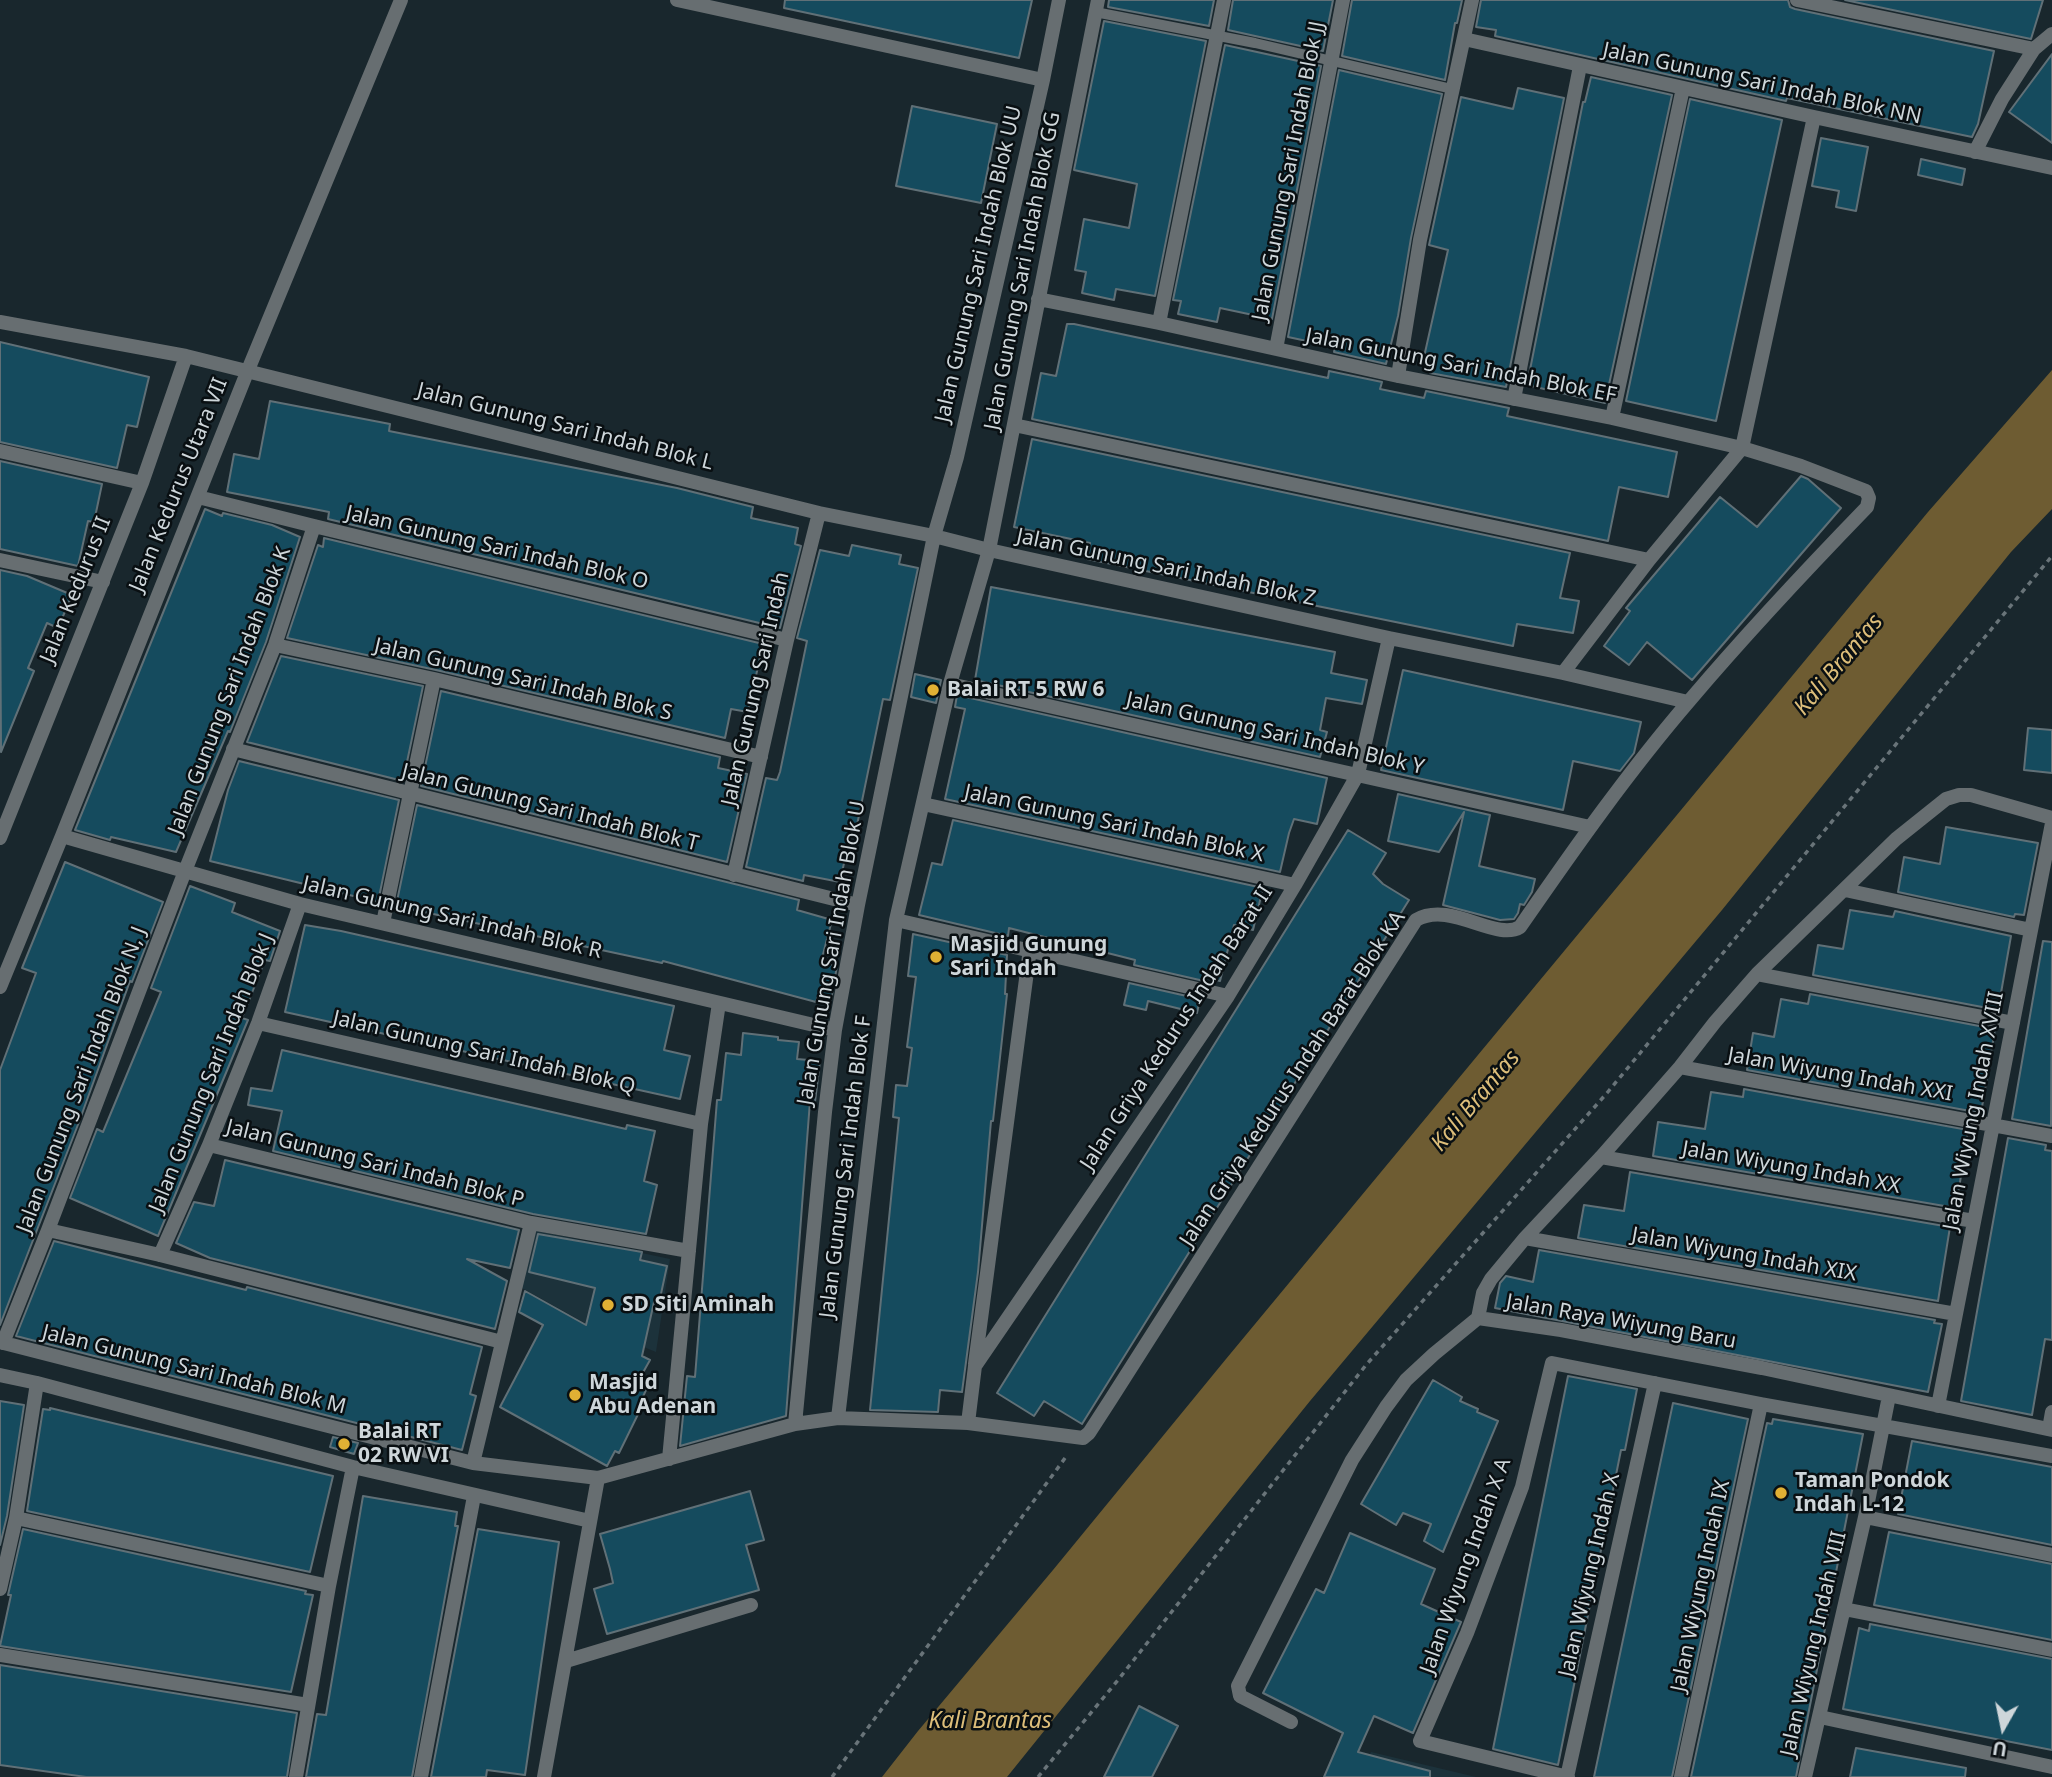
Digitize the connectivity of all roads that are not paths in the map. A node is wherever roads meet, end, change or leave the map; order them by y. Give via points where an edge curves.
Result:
1 (401, 0) edge
2 (677, 0) edge
3 (1059, 0) edge
4 (1224, 0) edge
5 (1343, 0) edge
6 (1472, 0) edge
7 (1797, 0) edge
8 (710, 4) edge
9 (1097, 6) edge
10 (2052, 34) edge
11 (1216, 37) junction
12 (1464, 39) junction
13 (2034, 49) junction
14 (1332, 60) junction
15 (1580, 66) junction
16 (1043, 80) junction
17 (1683, 88) junction
18 (1452, 89) junction
19 (1814, 117) junction
20 (1975, 152) junction
21 (2052, 168) edge
22 (1038, 299) junction
23 (0, 322) edge
24 (1159, 323) junction
25 (1276, 349) junction
26 (186, 356) junction
27 (248, 370) junction
28 (1398, 376) junction
29 (1514, 399) junction
30 (1612, 418) junction
31 (1014, 425) junction
32 (1742, 448) junction
33 (0, 451) edge
34 (142, 483) junction
35 (198, 496) junction
36 (1867, 500) joint
37 (819, 513) junction
38 (314, 526) junction
39 (934, 536) junction
40 (989, 550) junction
41 (0, 560) edge
42 (1649, 560) junction
43 (103, 582) junction
44 (1389, 638) junction
45 (787, 639) junction
46 (275, 645) junction
47 (1563, 673) junction
48 (434, 679) junction
49 (950, 684) junction
50 (1688, 702) junction
51 (233, 749) junction
52 (761, 757) junction
53 (1358, 774) junction
54 (409, 794) junction
55 (923, 804) junction
56 (2052, 818) edge
57 (2052, 824) edge
58 (1590, 827) junction
59 (62, 836) junction
60 (0, 838) edge
61 (185, 870) junction
62 (734, 875) junction
63 (1295, 885) junction
64 (1845, 890) junction
65 (300, 904) junction
66 (858, 905) junction
67 (896, 920) junction
68 (383, 923) junction
69 (2031, 930) junction
70 (1030, 950) junction
71 (1757, 974) junction
72 (0, 987) edge
73 (1228, 996) junction
74 (719, 1003) junction
75 (258, 1023) junction
76 (2013, 1023) junction
77 (835, 1030) junction
78 (1680, 1067) junction
79 (701, 1124) junction
80 (1993, 1124) junction
81 (2052, 1136) edge
82 (209, 1145) junction
83 (1601, 1157) junction
84 (1974, 1221) junction
85 (531, 1223) junction
86 (48, 1230) junction
87 (1525, 1238) junction
88 (689, 1251) junction
89 (160, 1255) junction
90 (1956, 1314) junction
91 (1478, 1318) junction
92 (502, 1342) junction
93 (1, 1343) edge
94 (975, 1366) junction
95 (0, 1375) edge
96 (37, 1383) junction
97 (1655, 1383) junction
98 (1889, 1396) junction
99 (1761, 1404) junction
100 (1938, 1406) junction
101 (2052, 1412) edge
102 (838, 1418) junction
103 (968, 1423) junction
104 (794, 1424) junction
105 (1884, 1427) junction
106 (2050, 1430) edge
107 (1079, 1439) joint
108 (2052, 1456) edge
109 (669, 1459) junction
110 (473, 1462) junction
111 (353, 1467) junction
112 (598, 1478) junction
113 (474, 1496) junction
114 (1865, 1517) junction
115 (16, 1518) junction
116 (590, 1521) junction
117 (2052, 1555) edge
118 (328, 1586) junction
119 (0, 1589) edge
120 (751, 1605) dead end
121 (1844, 1609) junction
122 (2052, 1650) edge
123 (0, 1655) edge
124 (566, 1661) junction
125 (308, 1705) junction
126 (1820, 1717) junction
127 (1291, 1722) dead end
128 (2052, 1767) edge
129 (296, 1777) edge
130 (421, 1777) edge
131 (544, 1777) edge
132 (1568, 1777) edge
133 (1681, 1777) edge
134 (1805, 1777) edge

1 - 27 street, Jalan Kedurus Utara VII
2 - 8 street
3 - 16 street, Jalan Gunung Sari Indah Blok UU
4 - 11 street
5 - 14 street, Jalan Gunung Sari Indah Blok JJ
6 - 12 street
7 - 13 street
8 - 16 street
9 - 11 lane
9 - 22 street, Jalan Gunung Sari Indah Blok GG
10 - 13 street
11 - 14 lane
11 - 24 street
12 - 15 street, Jalan Gunung Sari Indah Blok NN
12 - 18 street
13 - 20 street
14 - 18 lane
14 - 25 street, Jalan Gunung Sari Indah Blok JJ
15 - 17 street, Jalan Gunung Sari Indah Blok NN
15 - 29 street
16 - 39 street, Jalan Gunung Sari Indah Blok UU via 957,457
17 - 19 street, Jalan Gunung Sari Indah Blok NN
17 - 30 street
18 - 28 street via 1420,240
19 - 20 street, Jalan Gunung Sari Indah Blok NN
19 - 32 street
20 - 21 street, Jalan Gunung Sari Indah Blok NN
22 - 24 street, Jalan Gunung Sari Indah Blok EF
22 - 31 street, Jalan Gunung Sari Indah Blok GG
23 - 26 street, Jalan Gunung Sari Indah Blok L
24 - 25 street, Jalan Gunung Sari Indah Blok EF
25 - 28 street, Jalan Gunung Sari Indah Blok EF
26 - 27 street, Jalan Gunung Sari Indah Blok L
26 - 34 street, Jalan Kedurus II
27 - 35 street, Jalan Kedurus Utara VII
27 - 37 street, Jalan Gunung Sari Indah Blok L
28 - 29 street, Jalan Gunung Sari Indah Blok EF
29 - 30 street, Jalan Gunung Sari Indah Blok EF
30 - 32 street, Jalan Gunung Sari Indah Blok EF
31 - 40 street, Jalan Gunung Sari Indah Blok GG
31 - 42 street
32 - 36 street, Jalan Gunung Sari Indah Blok EF via 1867,491
32 - 42 street
33 - 34 street
34 - 43 street, Jalan Kedurus II
35 - 38 street, Jalan Gunung Sari Indah Blok O
35 - 59 street, Jalan Kedurus Utara VII
36 - 50 street, Jalan Griya Kedurus Indah Barat Blok KA
37 - 39 street, Jalan Gunung Sari Indah Blok L
37 - 45 street, Jalan Gunung Sari Indah
38 - 45 street, Jalan Gunung Sari Indah Blok O
38 - 46 street, Jalan Gunung Sari Indah Blok K
39 - 40 street, Jalan Gunung Sari Indah Blok Z
39 - 66 street, Jalan Gunung Sari Indah Blok U
40 - 44 street, Jalan Gunung Sari Indah Blok Z
40 - 49 street, Jalan Gunung Sari Indah Blok F
41 - 43 street
42 - 47 street
43 - 60 street, Jalan Kedurus II
44 - 47 street, Jalan Gunung Sari Indah Blok Z
44 - 53 street, Jalan Griya Kedurus Indah Barat II
45 - 52 street, Jalan Gunung Sari Indah
46 - 48 street, Jalan Gunung Sari Indah Blok S
46 - 51 street, Jalan Gunung Sari Indah Blok K
47 - 50 street, Jalan Gunung Sari Indah Blok Z
48 - 52 street, Jalan Gunung Sari Indah Blok S
48 - 54 street
49 - 53 street, Jalan Gunung Sari Indah Blok Y
49 - 55 street, Jalan Gunung Sari Indah Blok F
50 - 58 street, Jalan Griya Kedurus Indah Barat Blok KA
51 - 54 street, Jalan Gunung Sari Indah Blok T
51 - 61 street, Jalan Gunung Sari Indah Blok K
52 - 62 street, Jalan Gunung Sari Indah
53 - 58 street, Jalan Gunung Sari Indah Blok Y
53 - 63 street, Jalan Griya Kedurus Indah Barat II
54 - 62 street, Jalan Gunung Sari Indah Blok T
54 - 68 street
55 - 63 street, Jalan Gunung Sari Indah Blok X
55 - 67 street, Jalan Gunung Sari Indah Blok F
56 - 64 street via 1971,795 1946,799 1896,839
57 - 69 street, Jalan Wiyung Indah XVIII
58 - 107 street, Jalan Griya Kedurus Indah Barat Blok KA via 1518,928 1501,929 1441,913 1416,920 1089,1433
59 - 61 street, Jalan Gunung Sari Indah Blok R
59 - 72 street, Jalan Kedurus Utara VII
61 - 65 street, Jalan Gunung Sari Indah Blok R
61 - 86 street, Jalan Gunung Sari Indah Blok N, J
62 - 66 street, Jalan Gunung Sari Indah Blok T
63 - 73 street, Jalan Griya Kedurus Indah Barat II
64 - 69 street
64 - 71 street
65 - 68 street, Jalan Gunung Sari Indah Blok R
65 - 75 street, Jalan Gunung Sari Indah Blok J
66 - 77 street, Jalan Gunung Sari Indah Blok U
67 - 70 street
67 - 102 street, Jalan Gunung Sari Indah Blok F
68 - 74 street, Jalan Gunung Sari Indah Blok R
69 - 76 street, Jalan Wiyung Indah XVIII
70 - 73 street
70 - 94 street
71 - 76 street
71 - 78 street
73 - 94 street, Jalan Griya Kedurus Indah Barat II
74 - 77 street, Jalan Gunung Sari Indah Blok R
74 - 79 street
75 - 79 street, Jalan Gunung Sari Indah Blok Q
75 - 82 street, Jalan Gunung Sari Indah Blok J
76 - 80 street, Jalan Wiyung Indah XVIII
77 - 104 street, Jalan Gunung Sari Indah Blok U
78 - 80 street, Jalan Wiyung Indah XXI
78 - 83 street
79 - 88 street
80 - 81 street, Jalan Wiyung Indah XXI
80 - 84 street, Jalan Wiyung Indah XVIII
82 - 85 street, Jalan Gunung Sari Indah Blok P
82 - 89 street, Jalan Gunung Sari Indah Blok J
83 - 84 street, Jalan Wiyung Indah XX
83 - 87 street
84 - 90 street, Jalan Wiyung Indah XVIII
85 - 88 street, Jalan Gunung Sari Indah Blok P
85 - 92 street, Jalan Gunung Sari Indah Blok P
86 - 89 street
86 - 93 street, Jalan Gunung Sari Indah Blok N, J
87 - 90 street, Jalan Wiyung Indah XIX
87 - 91 street via 1487,1285
88 - 109 street
89 - 92 street
90 - 100 street, Jalan Wiyung Indah XVIII
91 - 98 street, Jalan Raya Wiyung Baru via 1762,1368
91 - 127 street, Jalan Raya Wiyung Baru via 1406,1380 1386,1407 1352,1460 1238,1686 1240,1696
92 - 110 street, Jalan Gunung Sari Indah Blok P
93 - 110 street, Jalan Gunung Sari Indah Blok M
94 - 103 street, Jalan Griya Kedurus Indah Barat II
95 - 96 street
96 - 111 street
96 - 115 street
97 - 99 street
97 - 132 street, Jalan Wiyung Indah X
97 - 132 street, Jalan Wiyung Indah X A via 1552,1363 1522,1487 1420,1741
98 - 100 street, Jalan Raya Wiyung Baru
98 - 105 street, Jalan Wiyung Indah VIII
99 - 105 street
99 - 133 street, Jalan Wiyung Indah IX
100 - 106 street, Jalan Raya Wiyung Baru
101 - 106 street
102 - 103 street, Jalan Gunung Sari Indah Blok M
102 - 104 street, Jalan Gunung Sari Indah Blok M
103 - 107 street, Jalan Gunung Sari Indah Blok M
104 - 109 street, Jalan Gunung Sari Indah Blok M
105 - 108 street
105 - 114 street, Jalan Wiyung Indah VIII
109 - 112 street, Jalan Gunung Sari Indah Blok M
110 - 112 street, Jalan Gunung Sari Indah Blok M
111 - 113 street
111 - 118 street
112 - 116 street
113 - 116 street
113 - 130 street
114 - 117 street
114 - 121 street, Jalan Wiyung Indah VIII
115 - 118 street
115 - 119 street
116 - 124 street
118 - 125 street
120 - 124 street
121 - 122 street
121 - 126 street, Jalan Wiyung Indah VIII
123 - 125 street
124 - 131 street
125 - 129 street
126 - 128 street
126 - 134 street, Jalan Wiyung Indah VIII

